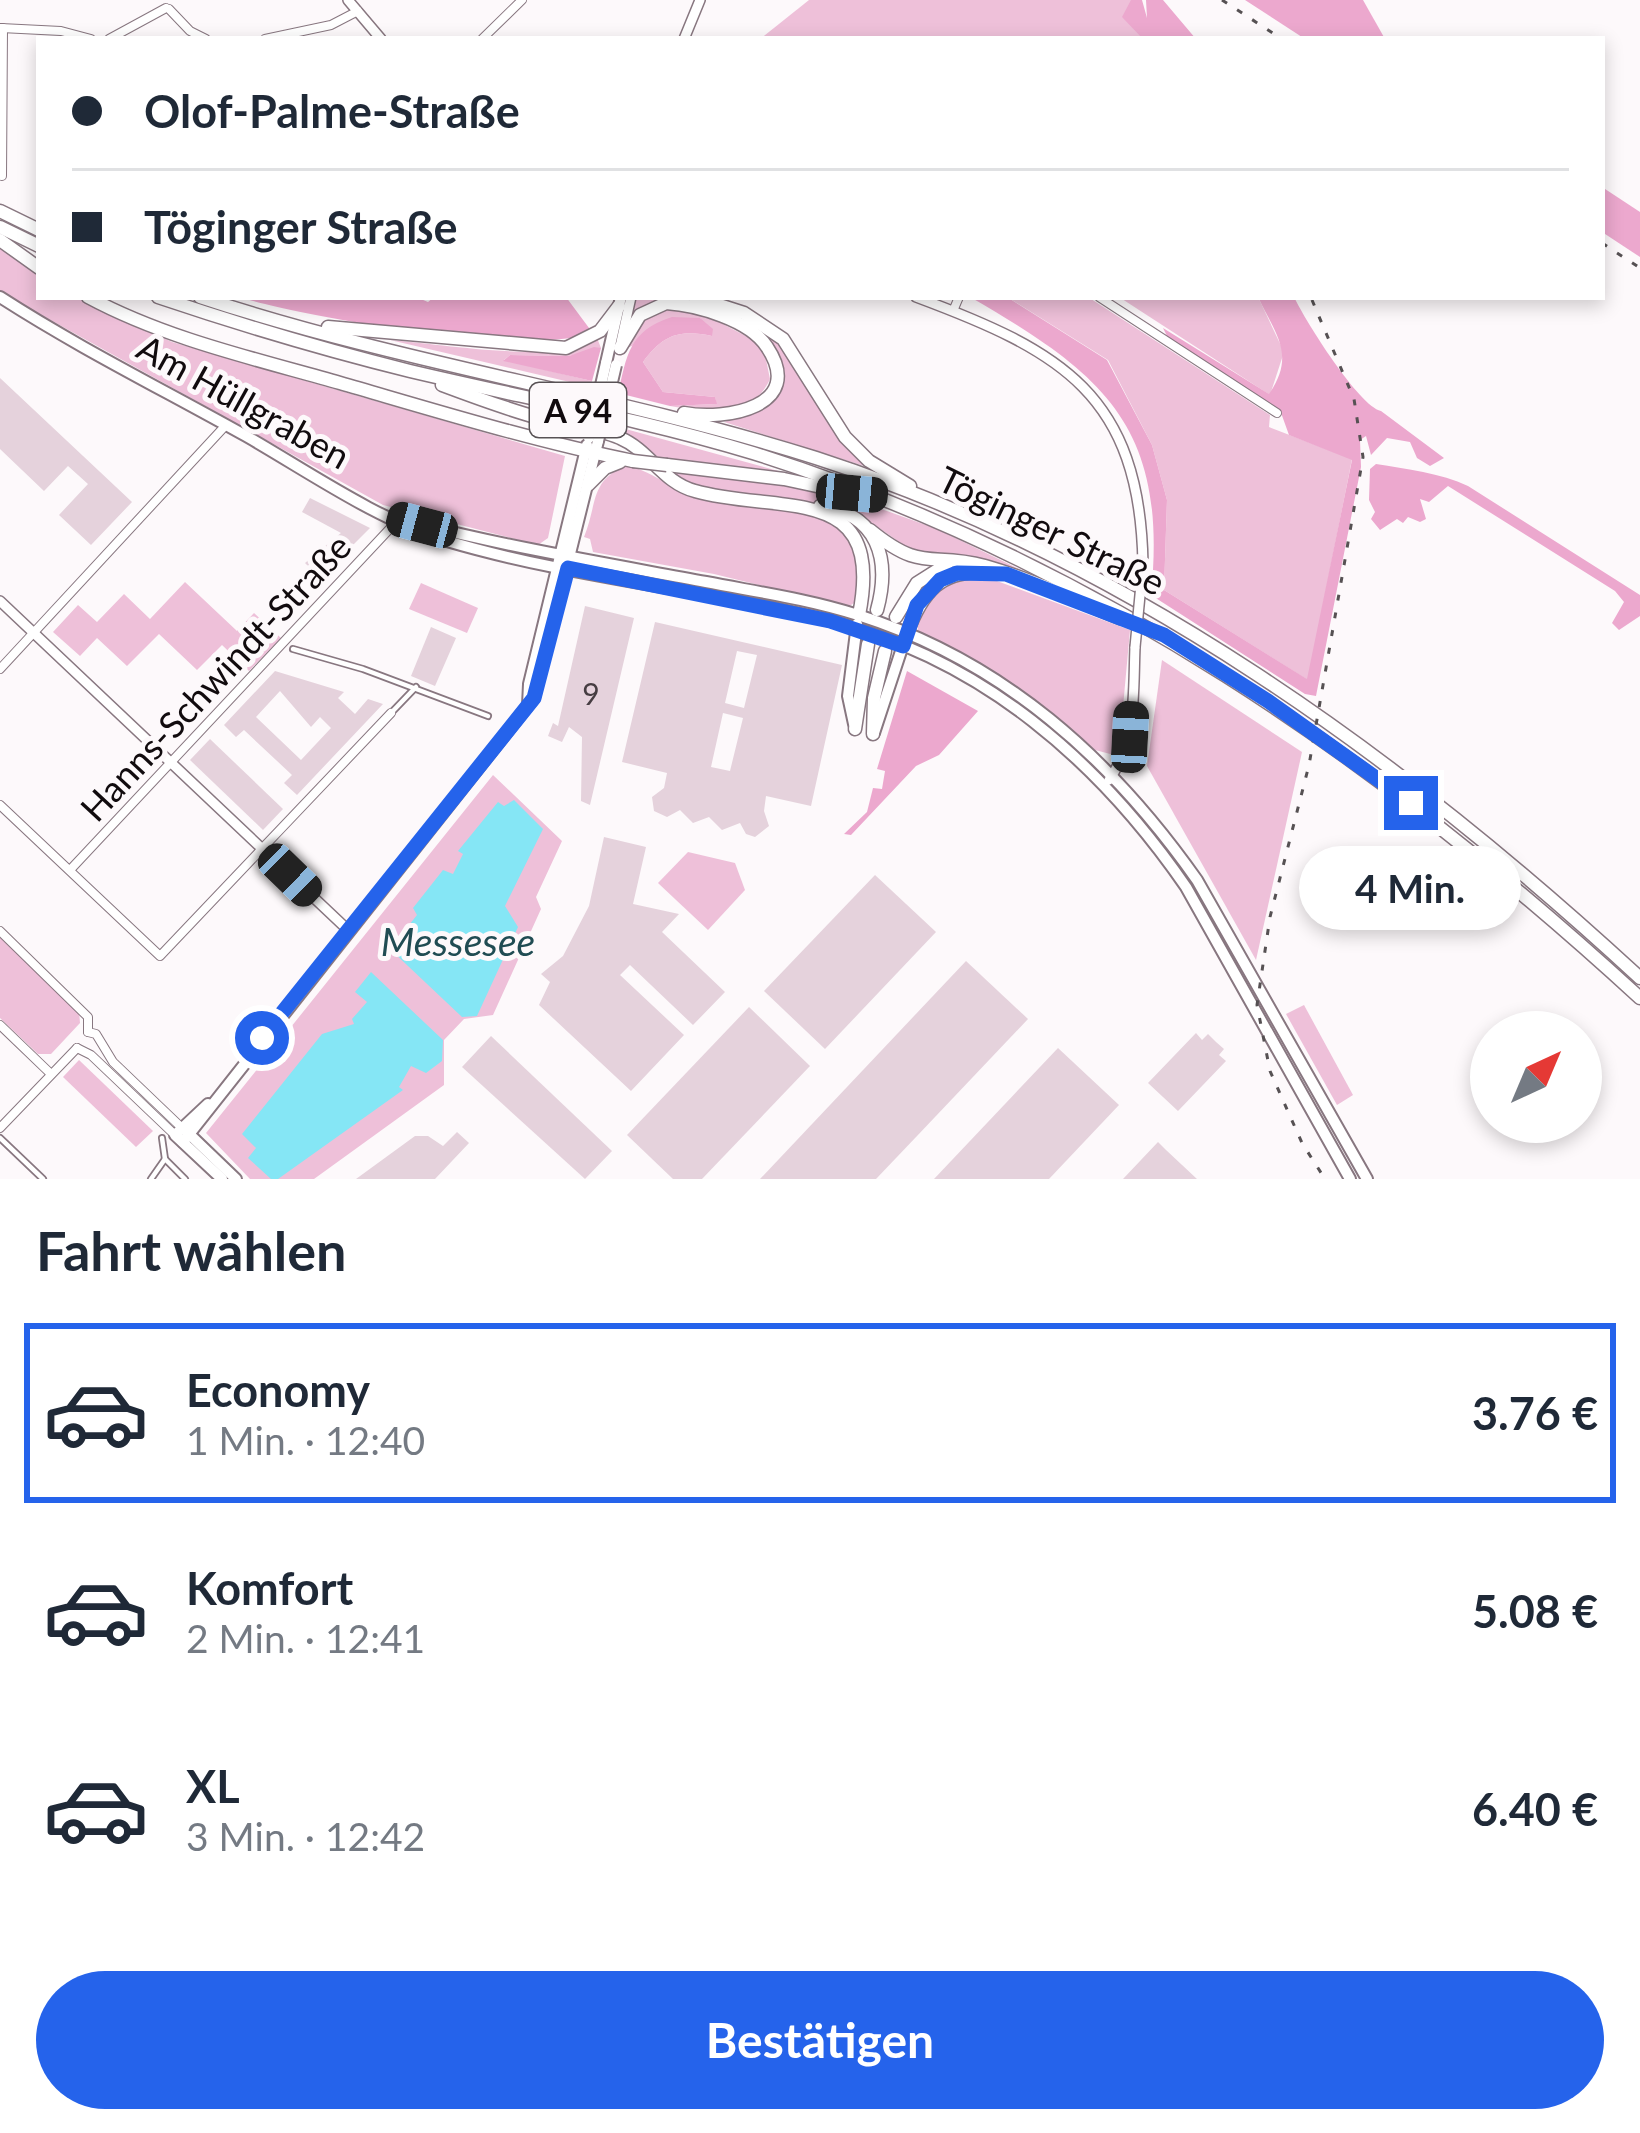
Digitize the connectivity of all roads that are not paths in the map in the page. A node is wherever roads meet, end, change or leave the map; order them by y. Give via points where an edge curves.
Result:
1 (349, 0) edge
2 (522, 0) edge
3 (700, 0) edge
4 (170, 5) edge
5 (358, 11) junction
6 (2, 28) edge
7 (80, 36) edge
8 (114, 36) edge
9 (199, 36) edge
10 (279, 36) edge
11 (379, 36) edge
12 (485, 36) edge
13 (688, 36) edge
14 (2, 176) edge
15 (0, 211) edge
16 (0, 227) edge
17 (36, 229) edge
18 (0, 240) edge
19 (36, 245) edge
20 (36, 266) edge
21 (0, 298) edge
22 (94, 300) edge
23 (168, 300) edge
24 (209, 300) edge
25 (631, 300) edge
26 (704, 300) edge
27 (924, 300) edge
28 (958, 300) edge
29 (1104, 300) edge
30 (620, 302) edge
31 (239, 310) junction
32 (953, 311) junction
33 (620, 347) junction
34 (611, 364) junction
35 (408, 370) junction
36 (651, 412) junction
37 (1276, 413) dead end
38 (226, 425) junction
39 (592, 446) junction
40 (633, 461) junction
41 (588, 485) junction
42 (877, 496) junction
43 (795, 504) junction
44 (941, 506) junction
45 (398, 519) junction
46 (870, 530) junction
47 (564, 561) junction
48 (948, 564) junction
49 (1006, 574) junction
50 (758, 592) junction
51 (0, 601) edge
52 (755, 606) junction
53 (878, 610) dead end
54 (896, 617) dead end
55 (830, 621) junction
56 (857, 622) junction
57 (34, 633) junction
58 (1164, 635) junction
59 (905, 640) junction
60 (868, 644) dead end
61 (293, 649) dead end
62 (885, 651) dead end
63 (853, 653) junction
64 (0, 669) edge
65 (416, 687) junction
66 (391, 713) joint
67 (488, 716) dead end
68 (855, 729) joint
69 (873, 734) joint
70 (172, 764) junction
71 (1110, 779) junction
72 (0, 805) edge
73 (264, 850) junction
74 (70, 870) junction
75 (348, 930) junction
76 (0, 931) edge
77 (1640, 978) edge
78 (1640, 998) edge
79 (0, 1025) edge
80 (88, 1032) junction
81 (100, 1046) junction
82 (77, 1048) junction
83 (91, 1055) junction
84 (51, 1074) junction
85 (0, 1127) edge
86 (178, 1135) junction
87 (0, 1138) edge
88 (165, 1160) junction
89 (43, 1179) edge
90 (151, 1179) edge
91 (185, 1179) edge
92 (222, 1179) edge
93 (236, 1179) edge
94 (1350, 1179) edge
95 (1367, 1179) edge

1 - 5 street
2 - 12 street
3 - 13 street
4 - 8 street
4 - 9 street
5 - 10 street
5 - 11 street
6 - 7 street
6 - 14 street
15 - 17 highway
16 - 19 highway
18 - 20 highway
21 - 38 main road, Am Hüllgraben
22 - 39 highway via 232,352
23 - 35 highway, Töginger Straße / A 94
24 - 31 highway, Töginger Straße / A 94
25 - 33 street
26 - 44 highway via 783,339 845,437
27 - 32 street
28 - 32 street
29 - 37 street
30 - 31 highway via 600,331 566,348 373,334
30 - 34 main road
31 - 36 highway, Töginger Straße / A 94
32 - 71 street, bridge via 1038,349 1098,404 1136,484 1143,564 1130,737
33 - 34 main road
33 - 36 highway via 644,312 673,303 746,327 770,351 773,384 747,412
34 - 39 main road, bridge
35 - 42 highway, Töginger Straße / A 94 via 748,452
35 - 43 highway via 504,407 614,435 695,491
36 - 44 highway, Töginger Straße / A 94 via 821,460
38 - 45 main road, Am Hüllgraben
38 - 57 street
39 - 40 highway
39 - 41 main road
39 - 47 main road
40 - 41 highway via 613,463
40 - 42 highway, bridge
41 - 47 main road
42 - 58 highway, Töginger Straße / A 94 via 1022,559
43 - 46 highway via 841,510
43 - 56 highway via 834,519 860,549 866,574
44 - 77 highway, Töginger Straße / A 94 via 1126,597 1276,689 1431,801
45 - 47 main road, Am Hüllgraben via 445,541
45 - 70 street, Hanns-Schwindt-Straße
46 - 48 highway via 901,553
46 - 53 highway via 884,561
47 - 50 main road
47 - 52 main road
47 - 75 main road via 528,704
48 - 49 highway
48 - 54 highway via 917,583
49 - 58 highway
49 - 59 highway via 940,580 917,605
50 - 52 main road
50 - 56 main road
51 - 57 street
52 - 55 main road
55 - 56 main road
55 - 63 main road
56 - 59 main road
56 - 63 main road
57 - 64 street
57 - 70 street
58 - 78 highway, Töginger Straße / A 94 via 1383,782
59 - 69 main road
59 - 71 main road via 978,668 1031,703
60 - 68 highway
61 - 65 street
62 - 69 highway
63 - 68 main road via 848,696
65 - 66 street
65 - 67 street
66 - 73 street
70 - 73 street
70 - 74 street, Hanns-Schwindt-Straße
71 - 94 main road via 1186,887
71 - 95 main road via 1197,880
72 - 74 street
73 - 74 street via 160,956
73 - 75 street
75 - 86 main road
76 - 80 street via 88,1017
79 - 84 street
80 - 81 street
80 - 82 street
81 - 83 street
81 - 86 street
82 - 83 street
82 - 84 street
83 - 86 street
84 - 85 street
86 - 88 street
86 - 92 main road
86 - 93 main road
87 - 89 street
88 - 90 street
88 - 91 street

